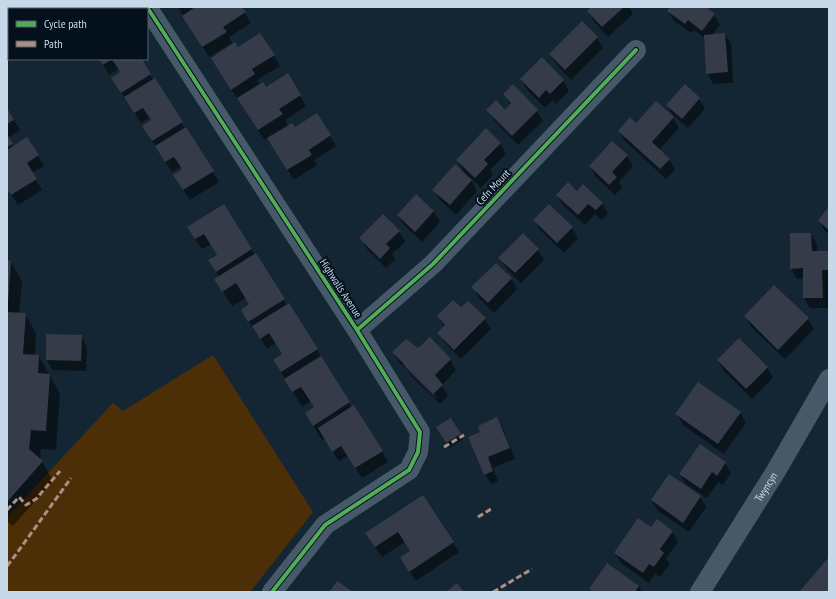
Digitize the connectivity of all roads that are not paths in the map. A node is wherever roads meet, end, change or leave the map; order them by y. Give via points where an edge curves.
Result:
1 (148, 9) edge
2 (636, 50) dead end
3 (357, 330) junction
4 (829, 379) edge
5 (272, 592) edge
6 (700, 592) edge

1 - 3 street, Highwalls Avenue
2 - 3 street, Cefn Mount via 433,264
3 - 5 street, Highwalls Avenue via 420,432 418,452 409,470 325,525
4 - 6 street, Twyncyn via 776,471

